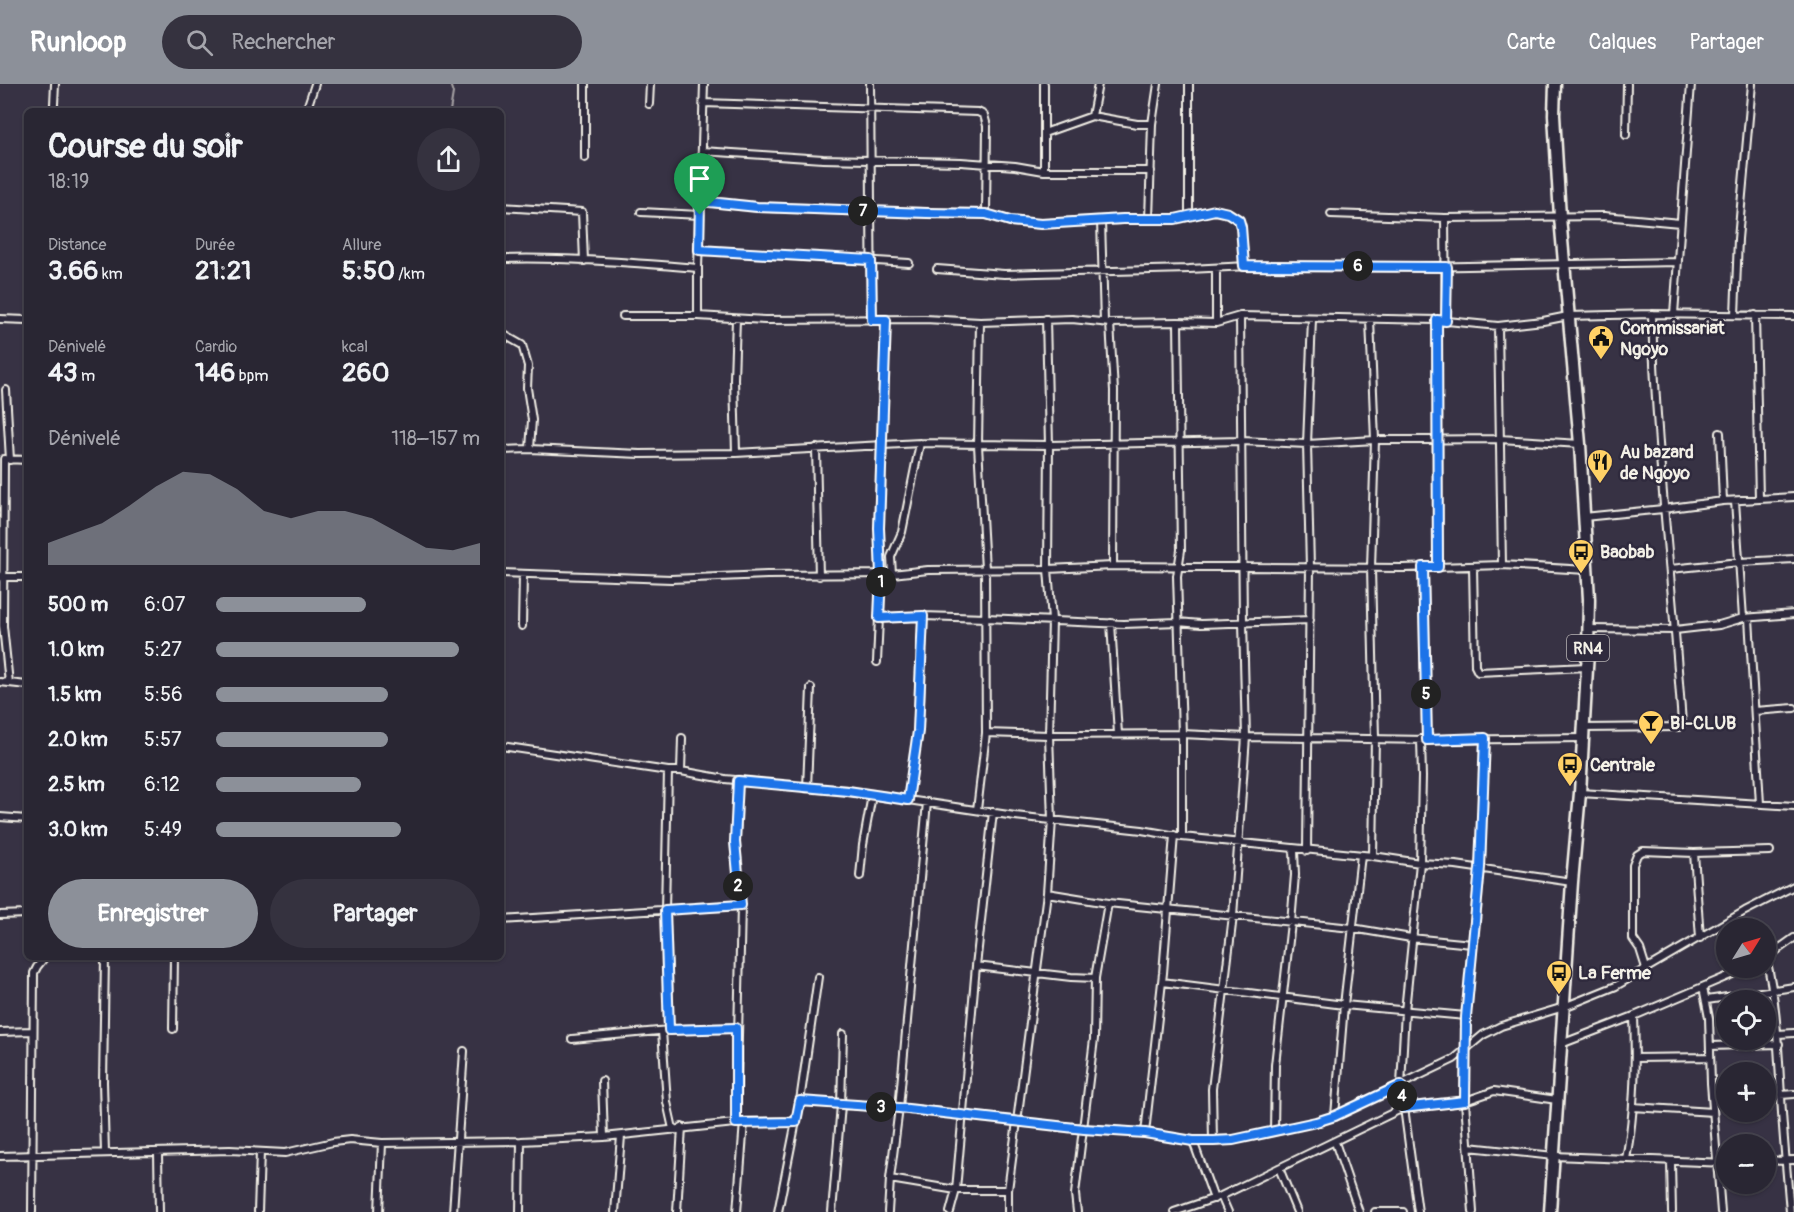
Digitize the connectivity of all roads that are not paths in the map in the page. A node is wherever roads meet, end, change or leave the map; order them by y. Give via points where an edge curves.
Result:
1 (55, 84) edge
2 (315, 84) edge
3 (585, 84) edge
4 (650, 84) edge
5 (704, 84) edge
6 (870, 84) edge
7 (1044, 84) edge
8 (1098, 84) edge
9 (1158, 84) edge
10 (1189, 84) edge
11 (1555, 84) edge
12 (1627, 84) edge
13 (1691, 84) edge
14 (1752, 84) edge
15 (704, 103) junction
16 (54, 104) dead end
17 (649, 104) dead end
18 (870, 107) junction
19 (307, 108) edge
20 (1092, 116) junction
21 (1152, 124) junction
22 (1044, 133) junction
23 (1626, 135) dead end
24 (702, 151) junction
25 (585, 158) dead end
26 (870, 159) junction
27 (988, 164) junction
28 (1044, 171) junction
29 (1151, 171) junction
30 (700, 201) junction
31 (504, 207) edge
32 (872, 211) junction
33 (641, 212) dead end
34 (986, 214) junction
35 (1332, 214) dead end
36 (700, 215) junction
37 (1189, 215) junction
38 (1560, 217) junction
39 (1445, 218) junction
40 (1149, 219) junction
41 (1101, 221) junction
42 (1680, 223) junction
43 (699, 250) junction
44 (504, 259) edge
45 (871, 260) junction
46 (584, 261) junction
47 (1678, 262) junction
48 (909, 263) dead end
49 (1564, 265) junction
50 (1244, 266) junction
51 (1447, 267) junction
52 (698, 268) junction
53 (1216, 268) junction
54 (937, 269) dead end
55 (1102, 271) junction
56 (1652, 314) junction
57 (1674, 314) junction
58 (1735, 315) junction
59 (1755, 315) junction
60 (623, 316) dead end
61 (698, 316) junction
62 (1240, 316) junction
63 (1568, 316) junction
64 (1794, 316) edge
65 (0, 319) edge
66 (736, 319) junction
67 (1046, 319) junction
68 (1312, 319) junction
69 (24, 320) edge
70 (872, 320) junction
71 (886, 320) junction
72 (1370, 320) junction
73 (1437, 320) junction
74 (1446, 321) junction
75 (980, 322) junction
76 (1107, 322) junction
77 (1178, 322) junction
78 (1216, 323) junction
79 (1497, 326) junction
80 (504, 335) edge
81 (6, 390) dead end
82 (1720, 433) dead end
83 (1500, 439) junction
84 (1375, 440) junction
85 (1242, 441) junction
86 (1437, 441) junction
87 (920, 442) junction
88 (1179, 442) junction
89 (1115, 444) junction
90 (1307, 444) junction
91 (1580, 444) junction
92 (882, 445) junction
93 (978, 445) junction
94 (1049, 446) junction
95 (816, 448) junction
96 (530, 449) junction
97 (504, 450) edge
98 (736, 453) junction
99 (5, 459) edge
100 (24, 460) edge
101 (1794, 497) edge
102 (1759, 500) junction
103 (1723, 501) junction
104 (1735, 501) junction
105 (1663, 509) junction
106 (1584, 517) junction
107 (1794, 559) edge
108 (1740, 562) junction
109 (1502, 565) junction
110 (1113, 566) junction
111 (1244, 566) junction
112 (1310, 567) junction
113 (1423, 567) junction
114 (1438, 567) junction
115 (1473, 567) junction
116 (1179, 568) junction
117 (1371, 568) junction
118 (985, 569) junction
119 (1048, 569) junction
120 (1670, 569) junction
121 (1587, 570) junction
122 (504, 573) edge
123 (523, 574) junction
124 (881, 574) junction
125 (892, 574) junction
126 (819, 576) junction
127 (2, 577) edge
128 (24, 578) edge
129 (1794, 614) edge
130 (923, 616) junction
131 (879, 618) junction
132 (986, 618) junction
133 (1746, 618) junction
134 (1052, 620) junction
135 (1310, 620) junction
136 (1178, 622) junction
137 (1243, 622) junction
138 (1112, 623) junction
139 (522, 626) dead end
140 (1588, 629) junction
141 (1676, 630) junction
142 (877, 662) dead end
143 (1587, 667) junction
144 (0, 682) edge
145 (9, 683) junction
146 (24, 685) edge
147 (812, 688) dead end
148 (1794, 708) edge
149 (1755, 711) junction
150 (986, 733) junction
151 (1582, 733) junction
152 (1118, 734) junction
153 (1182, 734) junction
154 (1049, 735) junction
155 (1246, 737) junction
156 (1309, 737) junction
157 (682, 738) dead end
158 (1375, 738) junction
159 (1485, 738) junction
160 (1424, 739) junction
161 (504, 746) edge
162 (668, 771) junction
163 (681, 771) junction
164 (738, 781) junction
165 (807, 788) junction
166 (1580, 793) junction
167 (872, 795) junction
168 (908, 800) junction
169 (927, 802) junction
170 (1760, 804) junction
171 (1794, 806) edge
172 (977, 810) junction
173 (993, 812) junction
174 (0, 818) edge
175 (24, 819) edge
176 (1052, 820) junction
177 (1174, 835) junction
178 (1182, 837) junction
179 (1239, 842) junction
180 (1294, 850) junction
181 (1307, 851) junction
182 (1770, 851) dead end
183 (1694, 853) junction
184 (1361, 855) junction
185 (1372, 856) junction
186 (1420, 863) junction
187 (1480, 868) junction
188 (860, 876) dead end
189 (1572, 882) junction
190 (1794, 886) edge
191 (1047, 893) junction
192 (1108, 903) junction
193 (741, 905) junction
194 (665, 910) junction
195 (1167, 910) junction
196 (24, 914) edge
197 (0, 915) edge
198 (1233, 916) junction
199 (504, 920) edge
200 (1292, 923) junction
201 (1352, 928) junction
202 (1411, 938) junction
203 (1700, 938) junction
204 (1794, 938) edge
205 (1472, 944) junction
206 (42, 960) edge
207 (105, 960) edge
208 (174, 960) edge
209 (976, 966) junction
210 (1646, 968) junction
211 (1035, 972) junction
212 (818, 977) dead end
213 (1095, 978) junction
214 (1724, 978) edge
215 (1162, 982) junction
216 (1703, 987) junction
217 (1794, 987) edge
218 (1224, 989) junction
219 (1772, 990) joint
220 (1284, 997) junction
221 (1716, 999) edge
222 (1707, 1000) junction
223 (1344, 1005) junction
224 (1564, 1007) junction
225 (1405, 1011) junction
226 (1634, 1016) junction
227 (1466, 1017) junction
228 (1776, 1019) edge
229 (736, 1028) junction
230 (174, 1029) dead end
231 (33, 1031) junction
232 (665, 1031) junction
233 (0, 1032) edge
234 (1794, 1033) edge
235 (843, 1034) dead end
236 (1778, 1034) junction
237 (572, 1039) dead end
238 (1562, 1044) junction
239 (1779, 1044) junction
240 (1710, 1046) junction
241 (1466, 1048) junction
242 (464, 1051) dead end
243 (1710, 1057) junction
244 (1635, 1058) junction
245 (602, 1081) dead end
246 (1401, 1085) junction
247 (1794, 1094) edge
248 (1781, 1095) junction
249 (1557, 1100) junction
250 (800, 1101) junction
251 (1465, 1101) junction
252 (841, 1105) junction
253 (1633, 1107) junction
254 (899, 1108) junction
255 (1403, 1108) junction
256 (1713, 1112) junction
257 (963, 1116) junction
258 (1335, 1116) junction
259 (1018, 1120) junction
260 (744, 1122) junction
261 (796, 1122) junction
262 (736, 1123) junction
263 (682, 1127) junction
264 (1084, 1129) junction
265 (673, 1130) junction
266 (1274, 1131) junction
267 (1145, 1133) junction
268 (621, 1136) junction
269 (604, 1137) junction
270 (457, 1141) junction
271 (1193, 1141) junction
272 (1214, 1141) junction
273 (521, 1142) junction
274 (1335, 1142) junction
275 (382, 1143) junction
276 (1716, 1143) edge
277 (1469, 1147) junction
278 (260, 1152) junction
279 (105, 1153) junction
280 (158, 1153) junction
281 (34, 1154) junction
282 (0, 1156) edge
283 (1554, 1156) junction
284 (1626, 1159) junction
285 (1776, 1160) edge
286 (1786, 1160) junction
287 (1794, 1160) edge
288 (1671, 1162) junction
289 (1716, 1164) edge
290 (1280, 1168) junction
291 (890, 1179) junction
292 (956, 1190) junction
293 (1008, 1190) junction
294 (1720, 1194) edge
295 (1221, 1196) junction
296 (1214, 1199) junction
297 (32, 1212) edge
298 (159, 1212) edge
299 (258, 1212) edge
300 (380, 1212) edge
301 (453, 1212) edge
302 (520, 1212) edge
303 (615, 1212) edge
304 (677, 1212) edge
305 (737, 1212) edge
306 (778, 1212) edge
307 (832, 1212) edge
308 (888, 1212) edge
309 (950, 1212) edge
310 (1008, 1212) edge
311 (1077, 1212) edge
312 (1174, 1212) edge
313 (1228, 1212) edge
314 (1297, 1212) edge
315 (1359, 1212) edge
316 (1375, 1212) edge
317 (1403, 1212) edge
318 (1418, 1212) edge
319 (1473, 1212) edge
320 (1550, 1212) edge
321 (1672, 1212) edge
322 (1721, 1212) edge
323 (1790, 1212) edge

1 - 16 street
2 - 19 street
3 - 25 street
4 - 17 street
5 - 15 street
6 - 18 street
7 - 22 street
8 - 20 street
9 - 21 street
10 - 37 street
11 - 38 highway, RN4
12 - 23 street
13 - 42 street
14 - 58 street
15 - 18 street
15 - 24 street
18 - 26 street
18 - 27 street via 978,112 984,115 987,126
20 - 21 street
20 - 22 street
21 - 29 street
22 - 28 street
24 - 26 street
24 - 30 street
26 - 27 street
26 - 32 street
27 - 28 street
27 - 34 street
28 - 29 street
29 - 40 street
30 - 32 street
30 - 36 street
31 - 46 street via 582,212
32 - 34 street
32 - 45 street
33 - 36 street
34 - 41 street via 1041,224
35 - 39 street
36 - 43 street
37 - 40 street
37 - 50 street via 1215,210 1235,216 1241,227
38 - 39 street
38 - 42 street via 1604,216
38 - 49 highway, RN4
39 - 51 street
40 - 41 street
41 - 55 street
42 - 47 street
43 - 45 street
43 - 52 street
44 - 46 street
45 - 48 street
45 - 70 street
46 - 52 street
47 - 49 street
47 - 57 street
49 - 51 street
49 - 63 highway, RN4
50 - 51 street
50 - 53 street
51 - 74 street
52 - 61 street
53 - 55 street
53 - 78 street
54 - 55 street via 1004,274
55 - 76 street
56 - 57 street
56 - 63 street
56 - 105 street
57 - 58 street
58 - 59 street
59 - 64 street
59 - 102 street
60 - 61 street
61 - 66 street
62 - 68 street
62 - 78 street
62 - 85 street
63 - 79 street
63 - 91 highway, RN4
65 - 69 street
66 - 70 street
66 - 98 street
67 - 75 street
67 - 76 street
67 - 94 street
68 - 72 street
68 - 90 street
70 - 71 street
71 - 75 street
71 - 92 street
72 - 73 street
72 - 84 street
73 - 74 street
73 - 86 street
74 - 79 street
75 - 93 street
76 - 77 street
76 - 89 street
77 - 78 street
77 - 88 street
79 - 83 street
80 - 96 street via 522,345 528,366
81 - 99 street
82 - 103 street
83 - 86 street
83 - 91 street
83 - 109 street
84 - 86 street
84 - 90 street
84 - 117 street
85 - 88 street
85 - 90 street
85 - 111 street
86 - 114 street
87 - 92 street
87 - 93 street
87 - 125 street via 902,532 891,557
88 - 89 street
88 - 116 street
89 - 94 street
89 - 110 street
90 - 112 street
91 - 106 highway, RN4
92 - 95 street
92 - 124 street
93 - 94 street
93 - 118 street
94 - 119 street
95 - 98 street
95 - 126 street
96 - 97 street
96 - 98 street via 614,454
99 - 100 street
99 - 127 street
101 - 102 street
102 - 104 street
103 - 104 street
103 - 105 street
104 - 108 street
105 - 106 street
105 - 120 street
106 - 121 highway, RN4
107 - 108 street
108 - 120 street
108 - 133 street
109 - 115 street
109 - 121 street
110 - 116 street
110 - 119 street
111 - 112 street
111 - 116 street
111 - 137 street
112 - 117 street
112 - 135 street
113 - 114 street
113 - 117 street
113 - 160 street
114 - 115 street
115 - 143 street via 1478,672
116 - 136 street
117 - 158 street
118 - 119 street
118 - 125 street
118 - 132 street
119 - 134 street
120 - 141 street
121 - 140 highway, RN4
122 - 123 street
123 - 126 street via 642,579
123 - 139 street
124 - 125 street
124 - 126 street
124 - 131 street
127 - 128 street
127 - 145 street
129 - 133 street
130 - 131 street
130 - 132 street
130 - 168 street via 918,731
131 - 142 street
132 - 134 street
132 - 150 street
133 - 141 street
133 - 149 street
134 - 138 street
134 - 154 street
135 - 137 street
135 - 156 street
136 - 137 street
136 - 138 street
136 - 153 street
137 - 155 street
138 - 152 street
140 - 141 street
140 - 143 highway, RN4
141 - 151 street via 1681,725
143 - 151 highway, RN4
144 - 145 street
145 - 146 street
147 - 165 street
148 - 149 street
149 - 170 street
150 - 154 street
150 - 172 street
151 - 159 street
151 - 166 highway, RN4
152 - 153 street
152 - 154 street
153 - 155 street
153 - 178 street
154 - 176 street
155 - 156 street
155 - 179 street
156 - 158 street
156 - 181 street
157 - 163 street
158 - 160 street
158 - 185 street
159 - 160 street
159 - 187 street
160 - 186 street
161 - 162 street
162 - 163 street
162 - 194 street
163 - 164 street
164 - 165 street
164 - 193 street via 735,851
165 - 167 street
166 - 170 street
166 - 189 highway, RN4
167 - 168 street
167 - 188 street
168 - 169 street
169 - 172 street
169 - 254 street
170 - 171 street
172 - 173 street
173 - 176 street
173 - 209 street
174 - 175 street
176 - 177 street
176 - 191 street
177 - 178 street
177 - 195 street
178 - 179 street
179 - 180 street
179 - 198 street
180 - 181 street
180 - 200 street
181 - 184 street
182 - 183 street
183 - 203 street
183 - 210 street via 1643,851 1635,858 1631,891 1633,939
184 - 185 street
184 - 201 street
185 - 186 street
186 - 187 street
186 - 202 street
187 - 189 street
187 - 205 street
189 - 224 highway, RN4
190 - 203 street
191 - 192 street
191 - 211 street
192 - 195 street
192 - 213 street
193 - 194 street
193 - 229 street
194 - 199 street
194 - 232 street
195 - 198 street
195 - 215 street
196 - 197 street
198 - 200 street
198 - 218 street
200 - 201 street
200 - 220 street
201 - 202 street
201 - 223 street
202 - 205 street
202 - 225 street
203 - 210 street
204 - 219 street via 1766,958
205 - 227 street
206 - 231 street via 34,973
207 - 279 street
208 - 230 street
209 - 211 street
209 - 257 street
210 - 224 street via 1616,986
211 - 213 street
211 - 259 street
212 - 250 street
213 - 264 street via 1094,1039
214 - 216 street
215 - 218 street
215 - 267 street
216 - 222 street
216 - 226 street
217 - 219 street
218 - 220 street
218 - 272 street via 1212,1089
220 - 223 street
220 - 266 street via 1275,1065
221 - 222 street
222 - 240 street
223 - 225 street
223 - 258 street
224 - 238 highway, RN4
224 - 241 street via 1501,1026
225 - 227 street
225 - 246 street
226 - 238 street
226 - 244 street
227 - 241 street
228 - 236 street
229 - 232 street
229 - 262 street
231 - 233 street
231 - 281 street
232 - 237 street
232 - 265 street via 667,1102
234 - 236 street
235 - 252 street
236 - 239 street
238 - 249 highway, RN4
239 - 240 street
239 - 248 street
240 - 243 street
241 - 246 street via 1454,1059
241 - 251 street
242 - 270 street
243 - 244 street
243 - 256 street
244 - 253 street
245 - 269 street
246 - 255 street
246 - 258 street
247 - 248 street
248 - 286 street
249 - 251 street via 1494,1091
249 - 283 highway, RN4
250 - 252 street
250 - 261 street
251 - 255 street
251 - 277 street
252 - 254 street
252 - 307 street
253 - 256 street
253 - 284 street
254 - 257 street
254 - 291 street
255 - 274 street
255 - 318 street
256 - 276 street
257 - 259 street
257 - 292 street
258 - 266 street
259 - 264 street
259 - 293 street
260 - 261 street
260 - 262 street
260 - 305 street
261 - 306 street
262 - 263 street
263 - 265 street
263 - 304 street
264 - 267 street
264 - 311 street via 1075,1194
265 - 268 street
266 - 272 street
267 - 271 street
268 - 269 street
268 - 303 street
269 - 273 street
270 - 273 street
270 - 275 street
270 - 301 street
271 - 272 street
271 - 296 street
273 - 302 street
274 - 290 street
274 - 315 street
275 - 278 street via 350,1140 285,1154
275 - 300 street
277 - 283 street
277 - 319 street
278 - 280 street
278 - 299 street
279 - 280 street
279 - 281 street
280 - 298 street
281 - 282 street
281 - 297 street
283 - 284 street
283 - 320 highway, RN4
284 - 288 street
285 - 286 street
286 - 287 street
286 - 323 street
288 - 289 street
288 - 321 street
290 - 295 street
290 - 314 street
291 - 292 street
291 - 308 street
292 - 293 street
292 - 309 street
293 - 310 street
294 - 322 street
295 - 296 street
295 - 313 street
296 - 312 street
316 - 317 street

